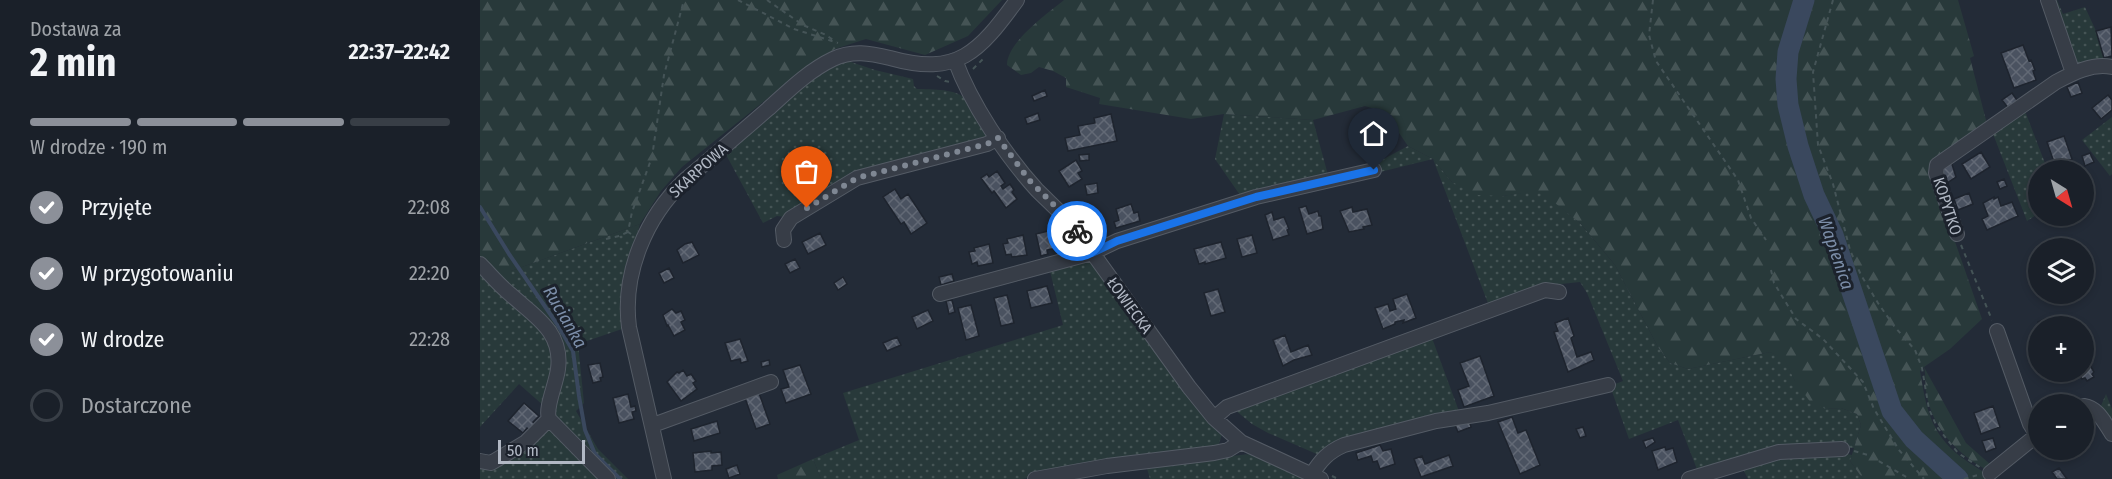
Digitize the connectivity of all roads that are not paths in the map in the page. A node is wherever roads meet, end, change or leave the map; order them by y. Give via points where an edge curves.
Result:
1 (1017, 0) edge
2 (2048, 0) edge
3 (955, 60) junction
4 (2112, 67) edge
5 (2073, 73) junction
6 (998, 138) junction
7 (1374, 170) dead end
8 (1957, 234) road end
9 (784, 240) dead end
10 (1092, 253) junction
11 (480, 264) edge
12 (1559, 292) dead end
13 (939, 294) dead end
14 (1997, 332) road end
15 (771, 382) dead end
16 (1608, 384) dead end
17 (2094, 410) edge
18 (1214, 418) junction
19 (2028, 418) edge
20 (549, 419) junction
21 (652, 425) junction
22 (2112, 434) edge
23 (1241, 442) junction
24 (2028, 442) edge
25 (1842, 449) road end
26 (480, 461) edge
27 (1990, 473) road end
28 (1316, 477) edge
29 (608, 479) edge
30 (664, 479) edge
31 (1035, 479) edge
32 (1689, 479) edge

1 - 3 street via 978,49
2 - 5 street
3 - 6 street, ŁOWIECKA via 972,98
3 - 21 street, SKARPOWA via 916,64 842,48 671,193 642,240 630,279 627,310
4 - 5 street, KOPYTKO
5 - 8 street, KOPYTKO via 1937,165 1936,173
6 - 9 street via 857,178 791,218 783,230
6 - 10 street, ŁOWIECKA
7 - 10 street via 1256,197 1117,241
10 - 13 street
10 - 18 street, ŁOWIECKA
11 - 20 street via 551,333 559,364 547,409
12 - 18 street via 1545,290 1227,407
14 - 19 street
15 - 21 street
16 - 28 street via 1344,445 1320,459
17 - 22 street
18 - 23 street, ŁOWIECKA
20 - 26 street via 526,442 491,463
20 - 29 street
21 - 30 street, SKARPOWA
23 - 28 street, ŁOWIECKA
23 - 31 street via 1214,453
24 - 27 street
25 - 32 street via 1779,452

